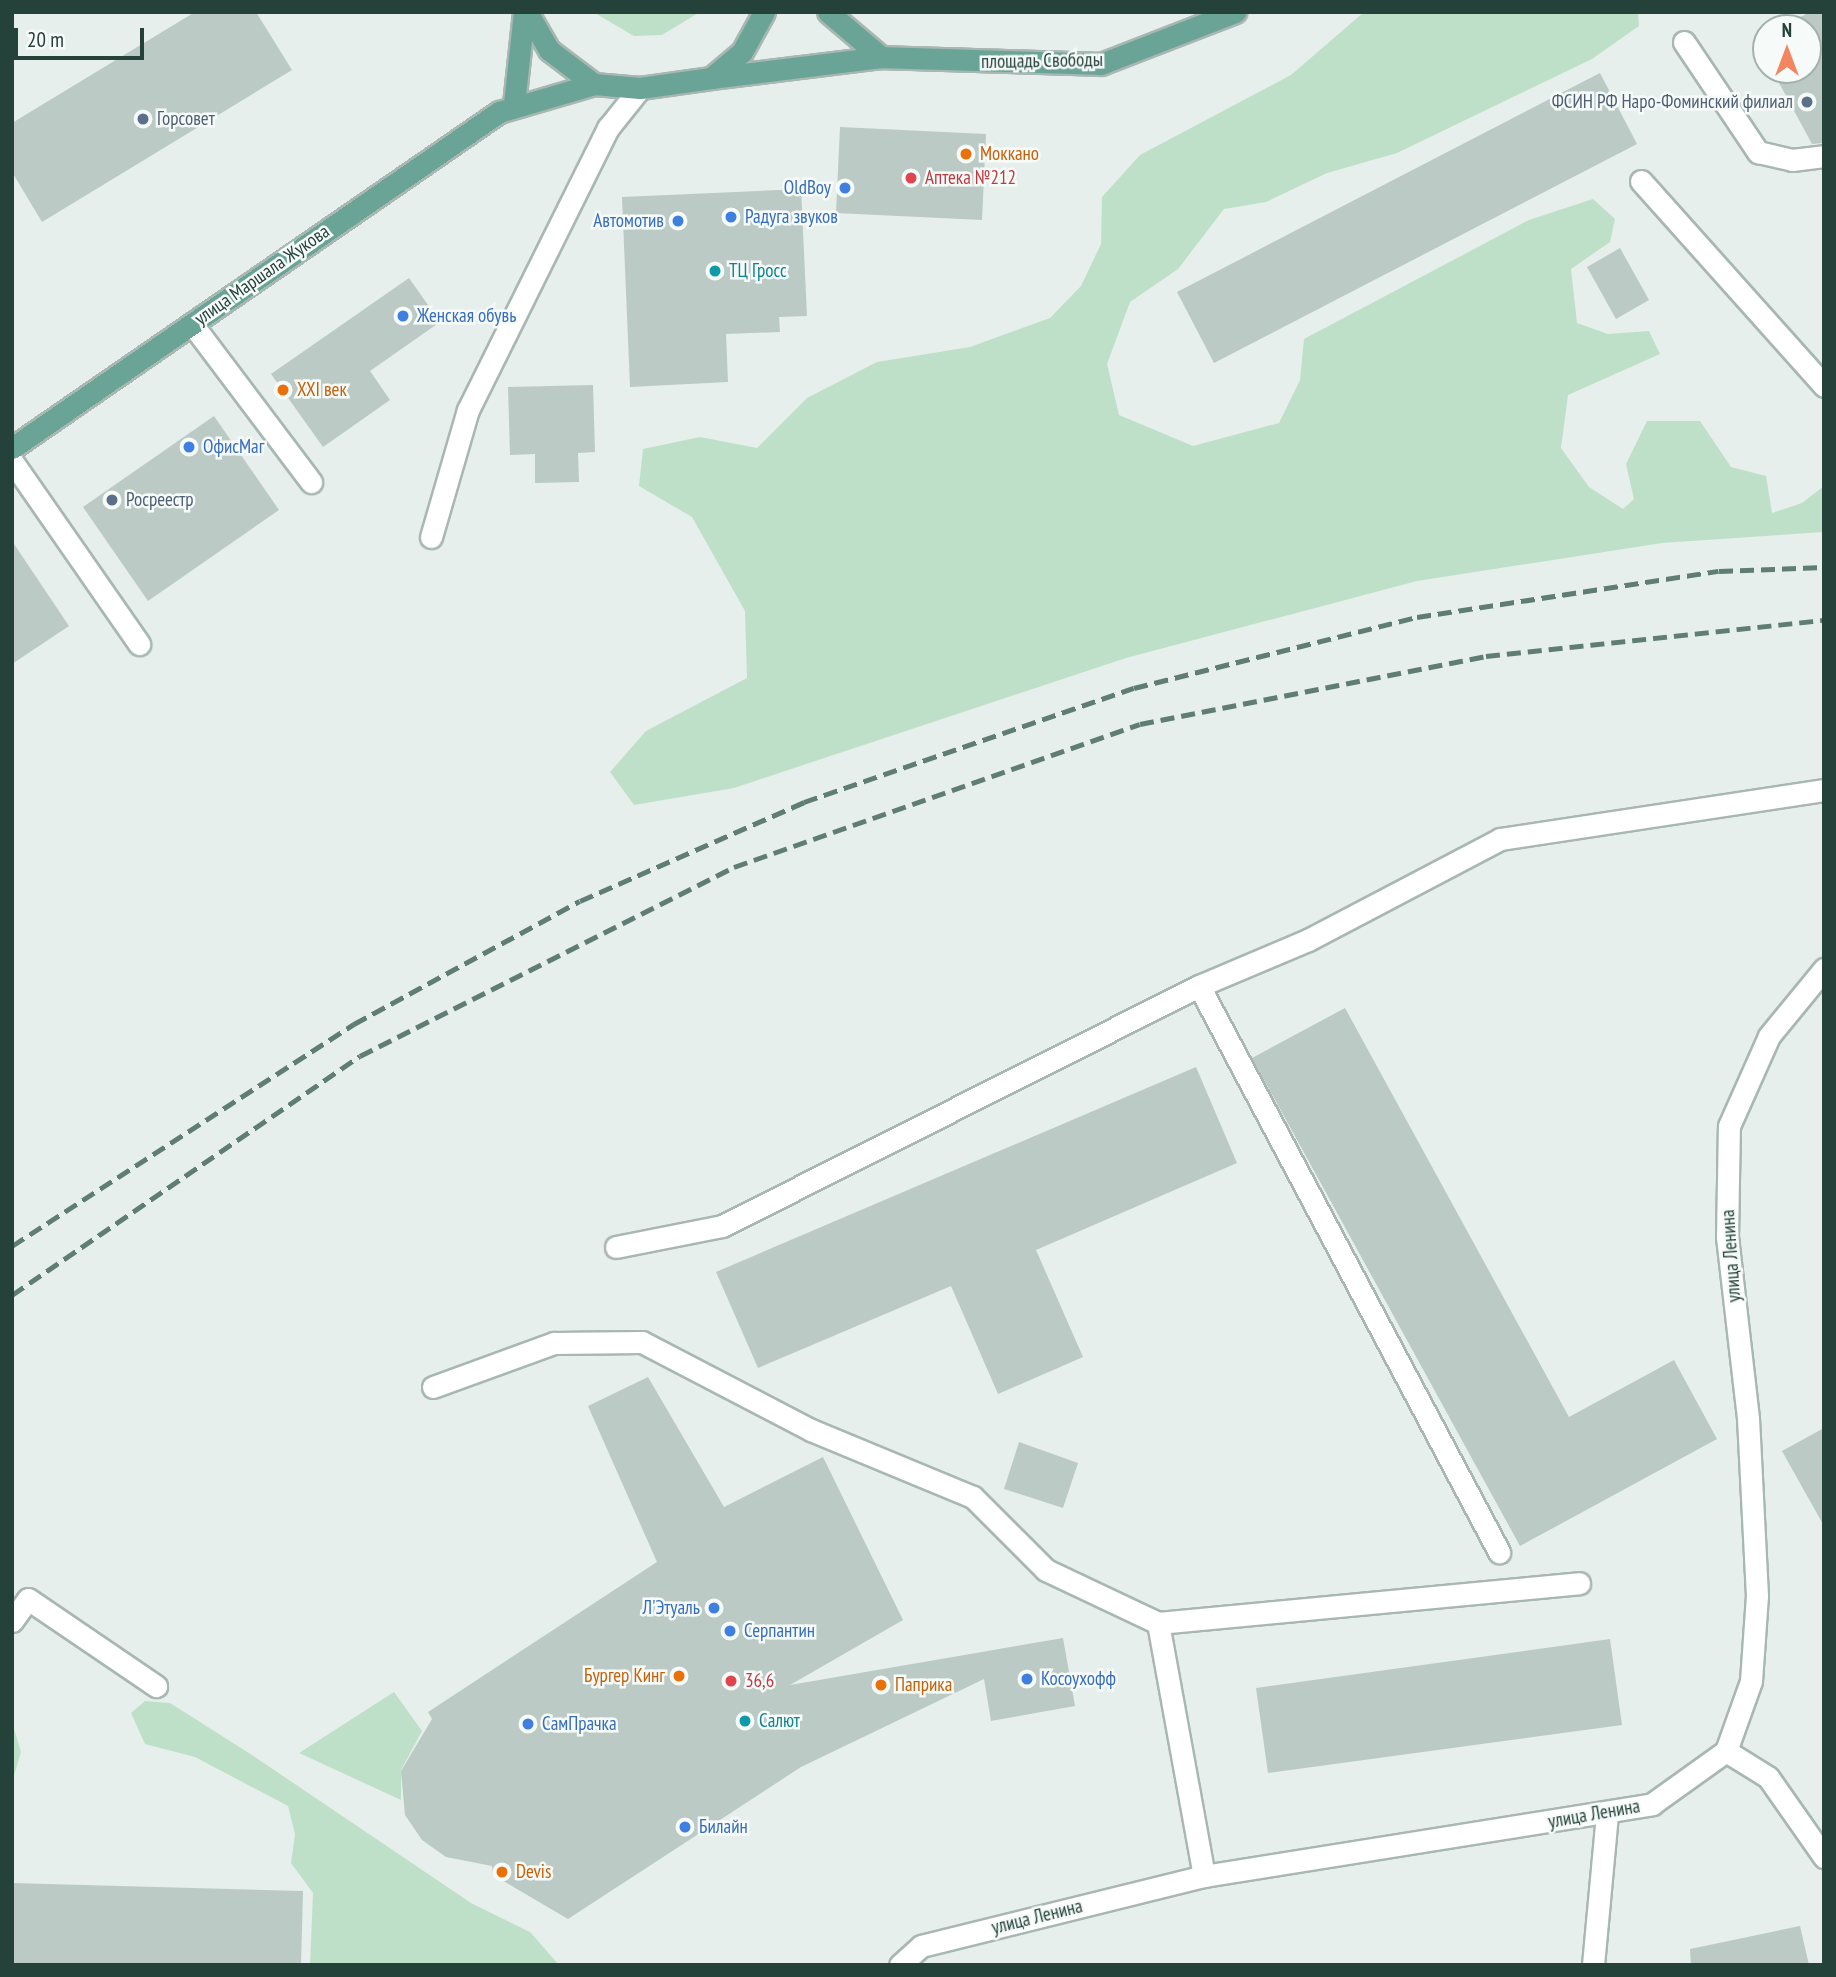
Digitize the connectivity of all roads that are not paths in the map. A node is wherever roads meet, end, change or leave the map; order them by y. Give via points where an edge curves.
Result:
1 (526, 12) edge
2 (764, 12) edge
3 (828, 12) edge
4 (1236, 12) edge
5 (1684, 42) dead end
6 (881, 57) junction
7 (711, 78) junction
8 (594, 84) junction
9 (640, 88) junction
10 (514, 104) junction
11 (1824, 156) edge
12 (1640, 181) dead end
13 (192, 324) junction
14 (1824, 386) edge
15 (12, 449) edge
16 (12, 461) edge
17 (311, 482) dead end
18 (431, 537) dead end
19 (139, 645) dead end
20 (1824, 790) edge
21 (1822, 976) edge
22 (1199, 986) junction
23 (616, 1247) dead end
24 (433, 1387) dead end
25 (1499, 1552) dead end
26 (1579, 1583) dead end
27 (12, 1621) edge
28 (1158, 1623) junction
29 (156, 1686) dead end
30 (1726, 1751) junction
31 (1607, 1813) junction
32 (1824, 1857) edge
33 (1205, 1876) junction
34 (900, 1965) edge
35 (1593, 1965) edge

1 - 8 main road via 549,50
1 - 10 main road
2 - 7 main road via 742,52
3 - 6 main road
4 - 6 main road, площадь Свободы via 1101,64
5 - 11 street via 1758,152 1791,160
6 - 7 main road, площадь Свободы
7 - 9 main road, площадь Свободы
8 - 9 main road, площадь Свободы
8 - 10 main road, улица Маршала Жукова
9 - 18 street via 608,128 468,410
10 - 13 main road, улица Маршала Жукова
12 - 14 street
13 - 15 main road, улица Маршала Жукова
13 - 17 street
16 - 19 street
20 - 22 street via 1500,839 1308,940
21 - 30 street, улица Ленина via 1769,1037 1729,1126 1727,1237 1748,1418 1757,1596 1751,1681
22 - 23 street via 722,1226
22 - 25 street
24 - 28 street via 554,1343 642,1342 811,1430 973,1497 1046,1570
26 - 28 street
27 - 29 street via 28,1599
28 - 33 street
30 - 31 street, улица Ленина via 1652,1804
30 - 32 street via 1768,1777
31 - 33 street, улица Ленина
31 - 35 street
33 - 34 street, улица Ленина via 922,1946

